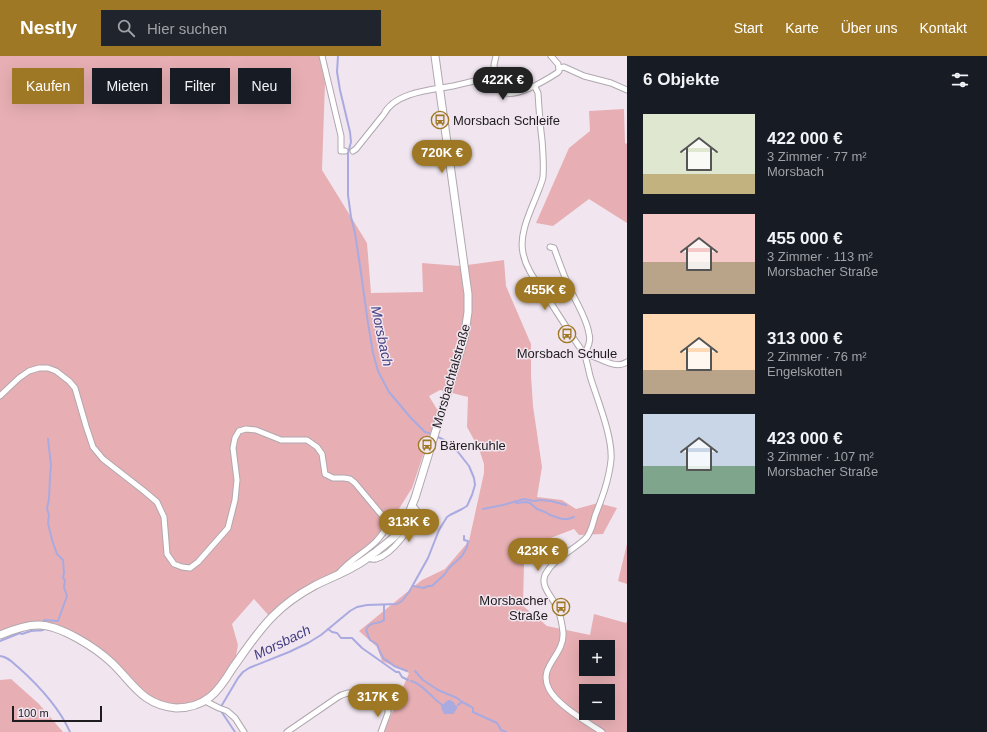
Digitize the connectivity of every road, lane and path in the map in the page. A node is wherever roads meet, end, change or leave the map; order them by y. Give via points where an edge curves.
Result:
1 (322, 56) edge
2 (435, 56) edge
3 (496, 56) edge
4 (551, 56) edge
5 (559, 68) junction
6 (496, 83) junction
7 (535, 87) junction
8 (440, 88) junction
9 (627, 90) edge
10 (343, 151) dead end
11 (353, 151) dead end
12 (550, 247) dead end
13 (584, 354) junction
14 (627, 362) edge
15 (0, 396) edge
16 (339, 574) junction
17 (0, 635) edge
18 (204, 701) junction
19 (244, 732) edge
20 (287, 732) edge
21 (381, 732) edge
22 (602, 732) edge

1 - 10 street
2 - 8 main road, Morsbachtalstraße
3 - 6 street
4 - 5 street
5 - 7 street via 557,73
5 - 9 street via 564,67
6 - 7 street via 500,90 507,94
6 - 8 street via 493,80 475,81
7 - 13 street via 538,93 543,179 526,223 522,250 534,279
8 - 11 street via 418,92 393,104
8 - 16 main road, Morsbachtalstraße via 469,304 464,340 415,498 401,529 385,545
12 - 13 street via 554,248 588,326 589,342
13 - 14 street via 619,365
13 - 22 street via 610,441 611,458 604,491 587,538 560,558 545,576 543,583 556,604 563,640 546,675 547,685 553,695 573,713
15 - 16 street via 19,378 39,368 56,371 69,380 75,388 93,447 102,459 157,502 164,517 167,554 174,564 182,567 190,568 198,562 228,528 237,480 233,448 239,431 256,430 281,440 307,440 322,454 325,474 333,478 350,479 356,483 387,525 377,541 344,567
16 - 18 main road, Morsbachtalstraße via 312,587 283,606 255,636 217,690
17 - 18 main road, Morsbachtalstraße via 31,625 56,628 101,653 134,688 156,703 182,708
18 - 19 street via 227,711
20 - 21 street via 334,700 352,693 382,700 388,705 388,713

